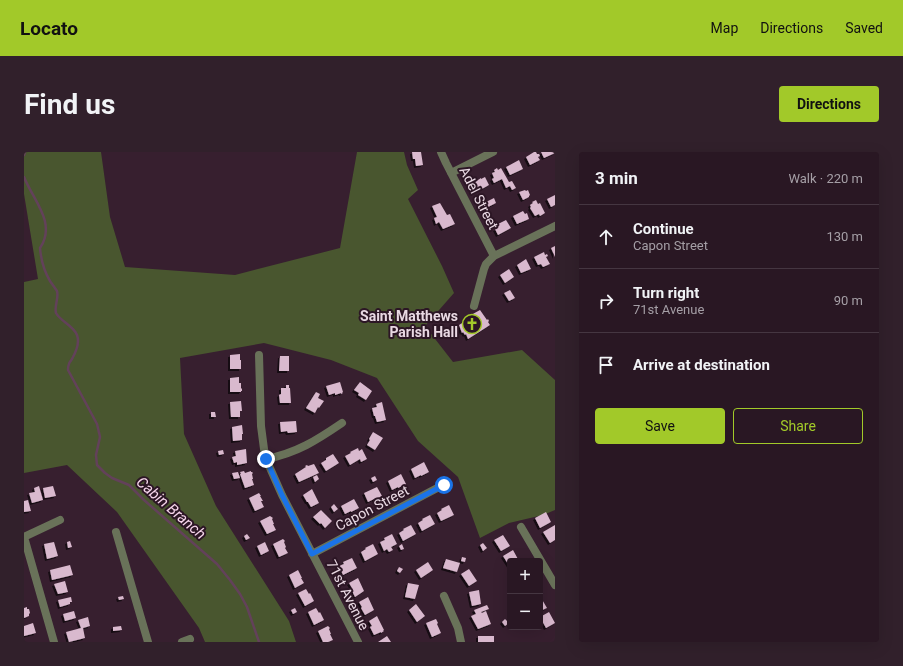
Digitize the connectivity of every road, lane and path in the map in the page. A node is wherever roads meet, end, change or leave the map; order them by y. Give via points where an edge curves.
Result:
1 (441, 152) edge
2 (494, 152) edge
3 (451, 173) junction
4 (555, 226) edge
5 (494, 256) junction
6 (474, 306) dead end
7 (259, 355) dead end
8 (342, 423) dead end
9 (266, 459) junction
10 (444, 485) dead end
11 (60, 520) dead end
12 (520, 528) dead end
13 (116, 532) dead end
14 (24, 537) edge
15 (312, 554) junction
16 (555, 585) edge
17 (444, 596) dead end
18 (54, 642) edge
19 (148, 642) edge
20 (358, 642) edge
21 (461, 642) edge

1 - 3 street, Adel Street
2 - 3 street
3 - 5 street, Adel Street
4 - 5 street
5 - 6 street via 486,264
7 - 9 street, 71st Avenue via 261,426
8 - 9 street via 303,448
9 - 15 street, 71st Avenue
10 - 15 street, Capon Street
11 - 14 street
12 - 16 street
13 - 19 street
14 - 18 street
15 - 20 street, 71st Avenue
17 - 21 street via 458,628

